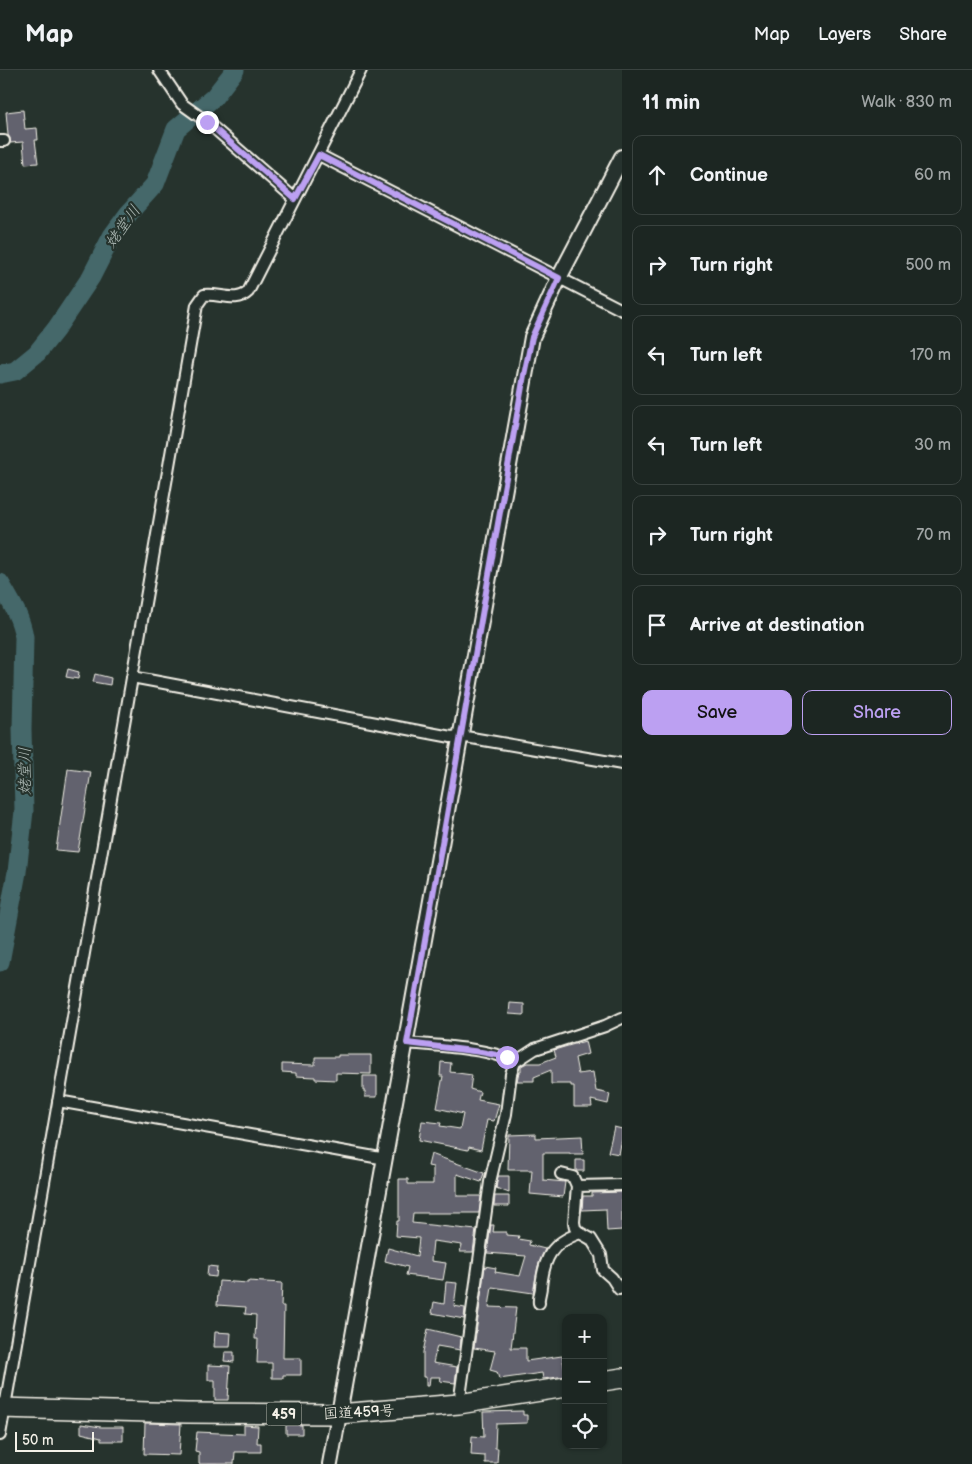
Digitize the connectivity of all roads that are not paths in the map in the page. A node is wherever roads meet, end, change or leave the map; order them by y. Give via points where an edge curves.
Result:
1 (159, 70) edge
2 (362, 70) edge
3 (319, 155) junction
4 (622, 157) edge
5 (295, 199) junction
6 (559, 278) junction
7 (622, 310) edge
8 (132, 677) junction
9 (460, 736) junction
10 (622, 764) edge
11 (622, 1018) edge
12 (407, 1043) junction
13 (515, 1062) junction
14 (58, 1101) junction
15 (386, 1159) junction
16 (561, 1174) dead end
17 (622, 1185) edge
18 (577, 1186) junction
19 (580, 1233) junction
20 (619, 1289) dead end
21 (539, 1302) dead end
22 (622, 1378) edge
23 (607, 1380) edge
24 (562, 1388) edge
25 (458, 1404) junction
26 (2, 1408) edge
27 (338, 1414) junction
28 (0, 1435) edge
29 (330, 1464) edge

1 - 5 street via 182,104
2 - 3 street
3 - 5 street
3 - 6 street
4 - 6 street
5 - 8 street via 248,292 237,298 204,295 197,305
6 - 7 street
6 - 9 street via 532,337
8 - 9 street via 451,738
8 - 14 street
9 - 10 street
9 - 12 street
11 - 13 street via 535,1048
12 - 13 street via 481,1052 507,1057
12 - 15 street
13 - 25 street via 490,1182
14 - 15 street
14 - 26 street
15 - 27 street
16 - 18 street via 573,1177
17 - 18 street
18 - 19 street via 574,1222
19 - 20 street via 591,1239 601,1256 604,1270
19 - 21 street via 568,1237 549,1253
22 - 23 highway
24 - 25 highway, 国道459号 / 459
25 - 27 highway, 国道459号 / 459
26 - 27 highway, 国道459号 / 459
26 - 28 street
27 - 29 street

